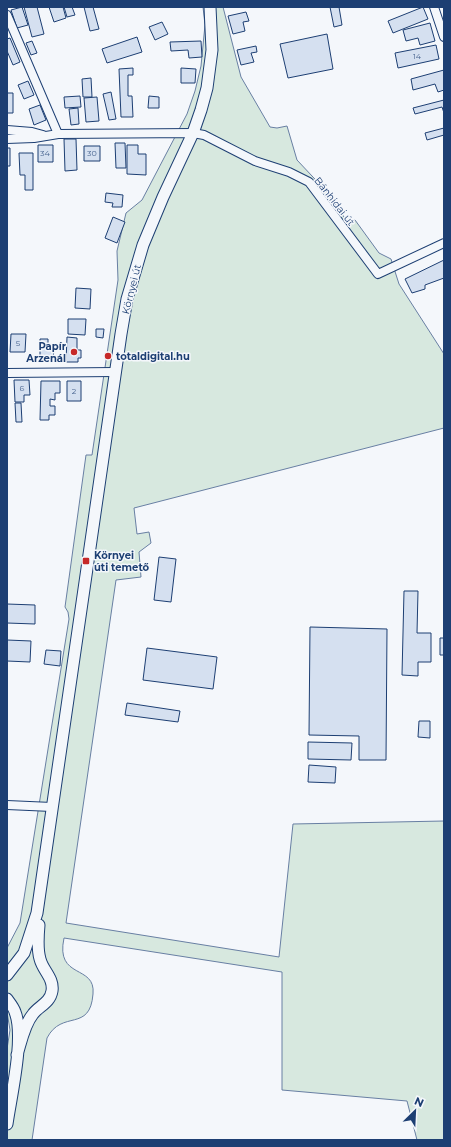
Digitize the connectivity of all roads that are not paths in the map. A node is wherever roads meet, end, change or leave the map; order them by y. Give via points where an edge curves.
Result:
1 (210, 7) edge
2 (434, 7) edge
3 (7, 15) edge
4 (444, 37) edge
5 (7, 130) edge
6 (193, 133) junction
7 (58, 134) junction
8 (46, 136) junction
9 (7, 139) edge
10 (444, 243) edge
11 (114, 372) junction
12 (7, 373) edge
13 (7, 805) edge
14 (52, 807) junction
15 (37, 913) junction
16 (15, 966) junction
17 (44, 969) junction
18 (7, 975) edge
19 (7, 1000) edge
20 (38, 1009) junction
21 (17, 1055) junction
22 (7, 1124) edge

1 - 6 main road, Környei út via 210,70
2 - 4 street
3 - 7 street
5 - 8 street
6 - 7 street
6 - 10 street, Bánhidai út via 204,135 255,161 289,172 309,182 378,274
6 - 11 main road, Környei út via 139,257 127,299
7 - 8 street
8 - 9 street
11 - 12 street
11 - 14 main road, Környei út
13 - 14 street
14 - 15 main road, Környei út
15 - 16 main road via 27,947
15 - 17 main road via 38,953
16 - 17 main road via 30,963
16 - 18 main road
17 - 20 main road via 49,976 52,991
19 - 20 main road via 12,1006 25,1011
19 - 21 main road via 17,1018
20 - 21 main road via 28,1023
21 - 22 main road

